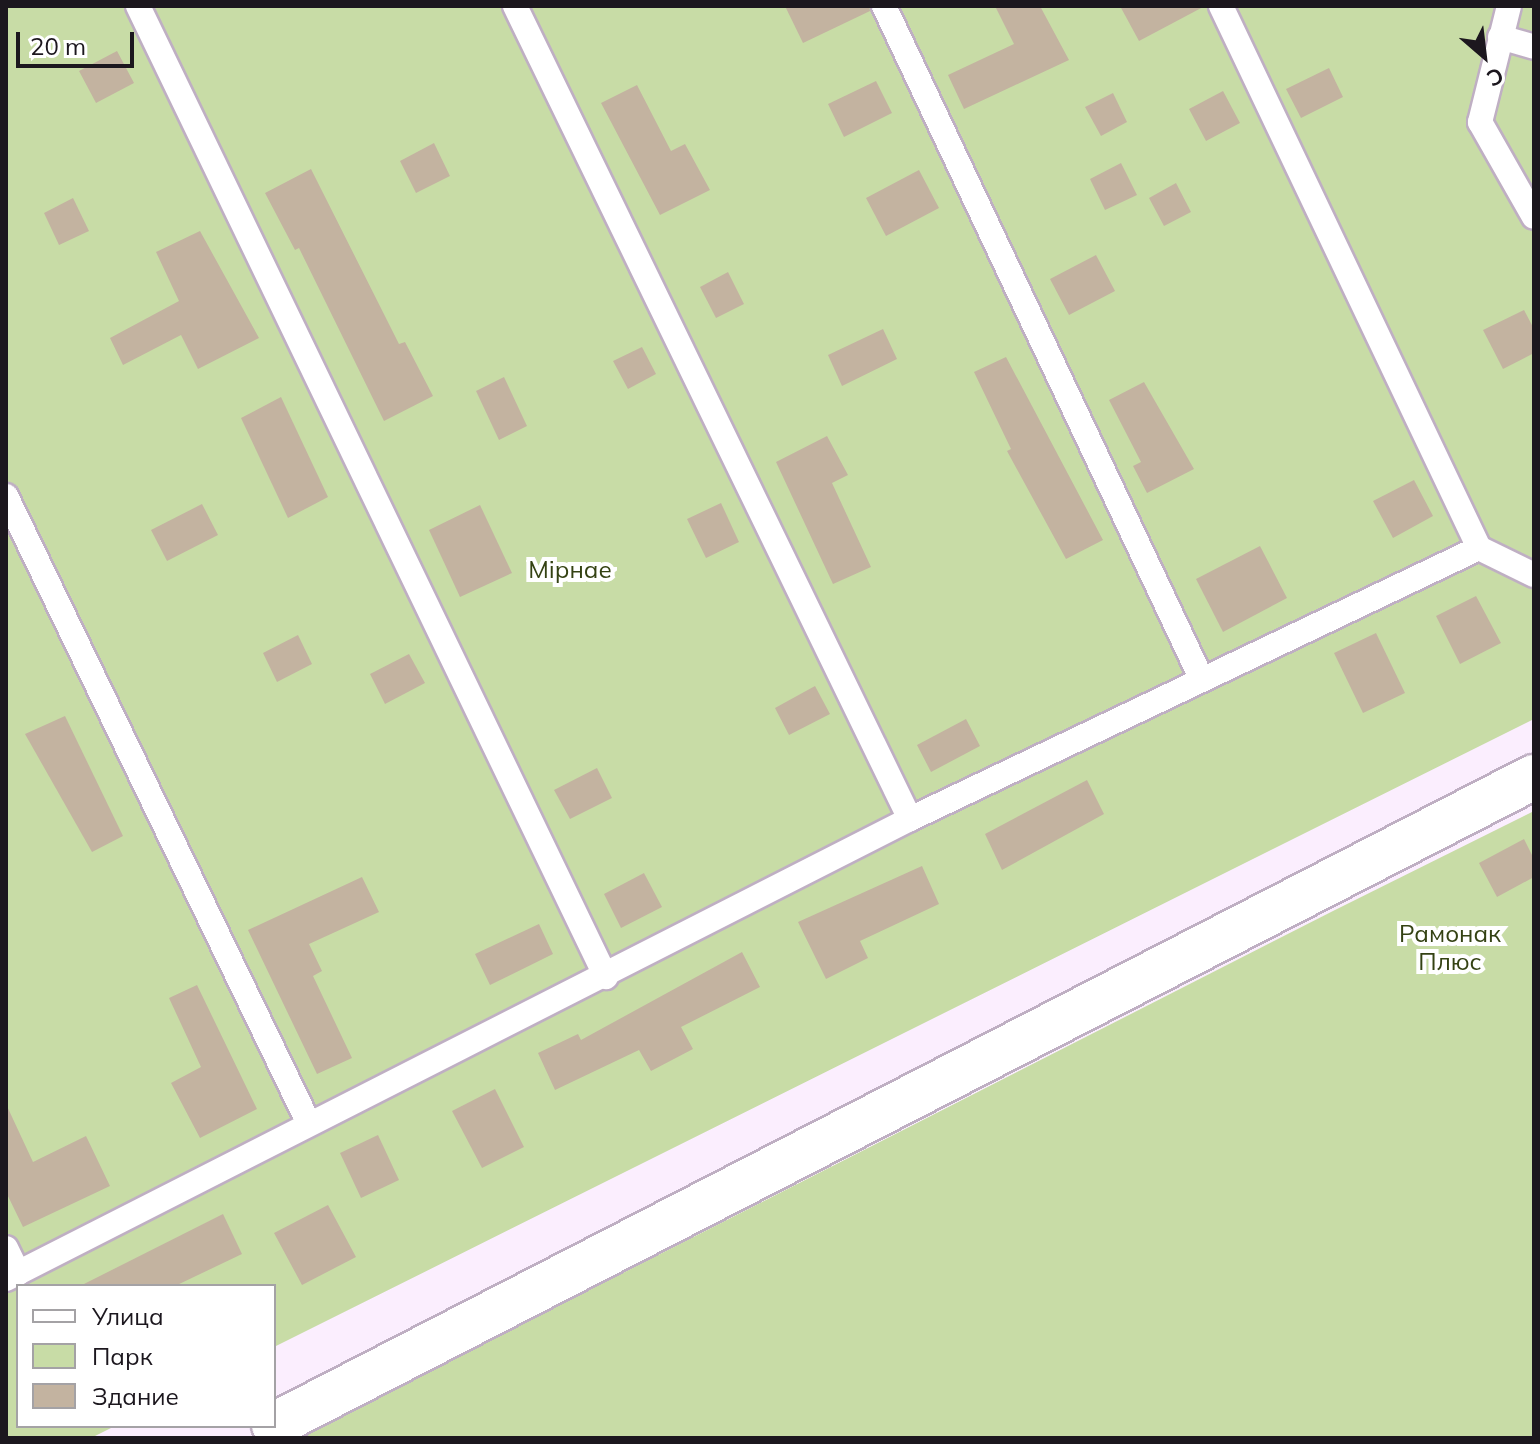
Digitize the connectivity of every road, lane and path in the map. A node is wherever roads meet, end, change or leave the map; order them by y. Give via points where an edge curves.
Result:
1 (138, 6) edge
2 (515, 6) edge
3 (884, 6) edge
4 (1221, 6) edge
5 (1509, 6) edge
6 (1500, 37) junction
7 (1534, 47) edge
8 (1534, 217) edge
9 (6, 496) edge
10 (1479, 548) junction
11 (1534, 575) edge
12 (1202, 680) junction
13 (1534, 777) edge
14 (910, 819) junction
15 (606, 977) junction
16 (309, 1124) junction
17 (6, 1248) edge
18 (12, 1276) edge
19 (276, 1423) edge
20 (267, 1428) edge
21 (247, 1438) edge

1 - 15 lane
2 - 14 lane
3 - 12 lane
4 - 10 lane
5 - 6 lane
6 - 7 lane
6 - 8 lane via 1480,122
9 - 16 lane
10 - 11 lane
10 - 12 lane
12 - 14 lane
13 - 19 street
14 - 15 lane
15 - 16 lane
16 - 18 lane
17 - 18 lane
20 - 21 street

